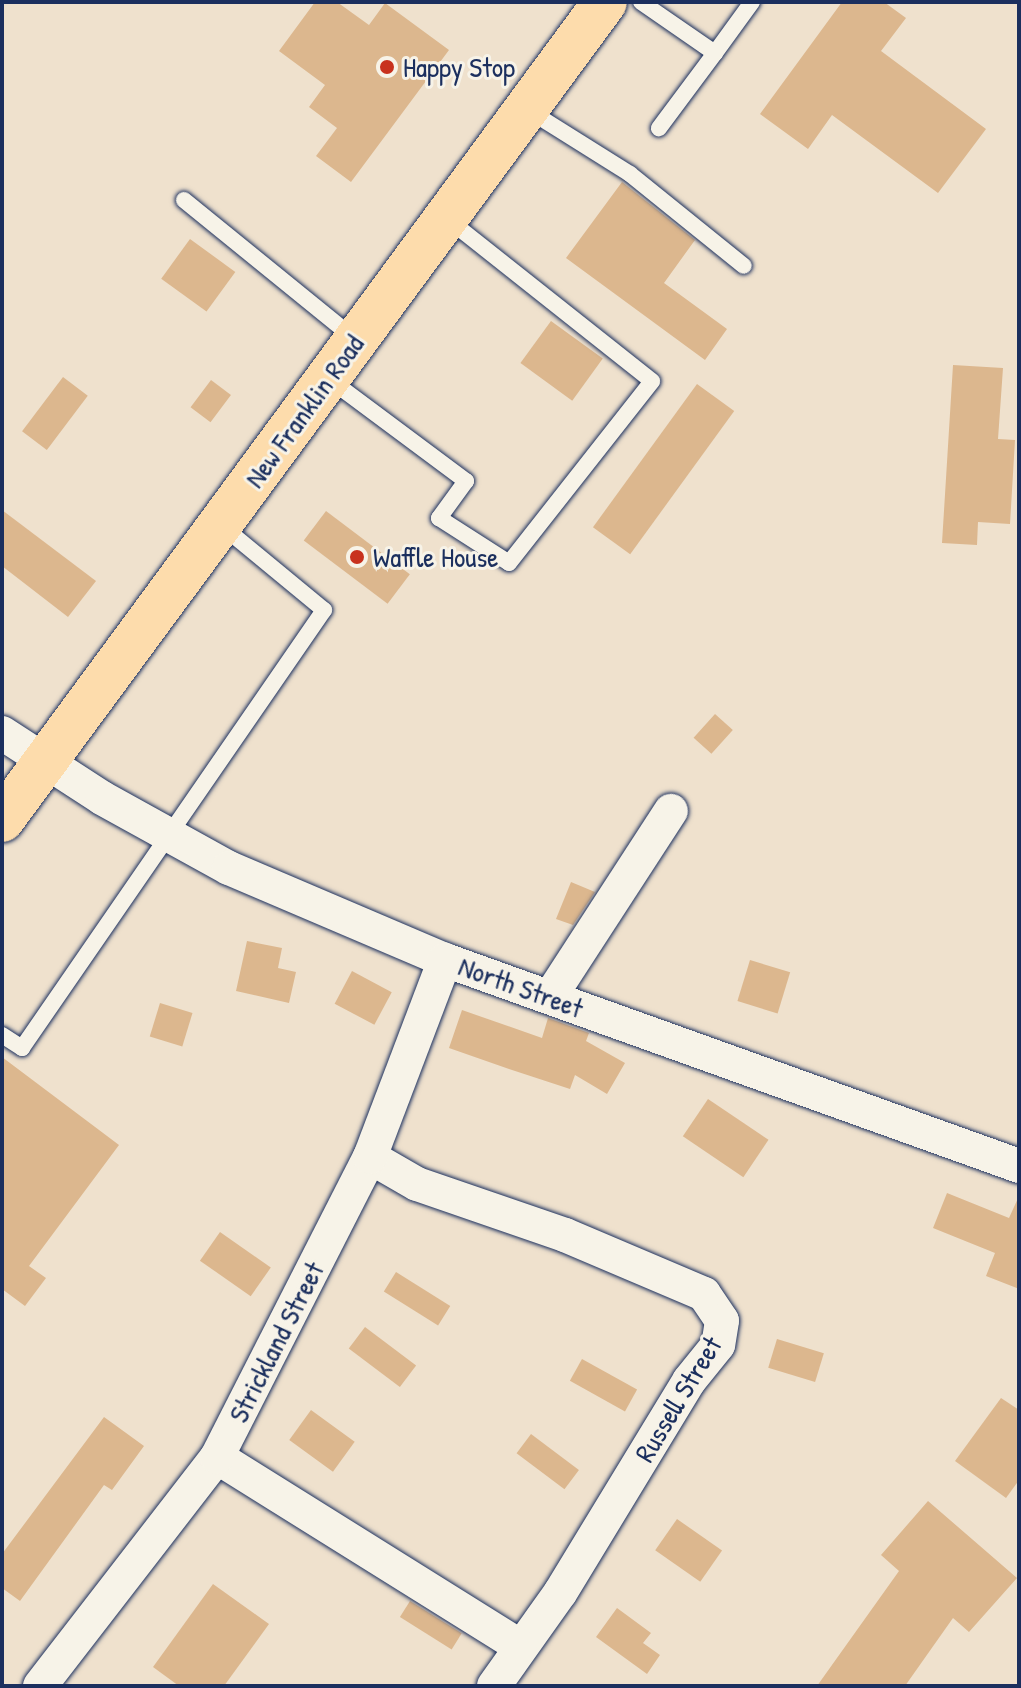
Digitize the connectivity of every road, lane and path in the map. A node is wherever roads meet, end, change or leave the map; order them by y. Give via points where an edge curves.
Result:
1 (605, 2) edge
2 (641, 2) edge
3 (752, 2) edge
4 (715, 53) junction
5 (527, 109) junction
6 (659, 128) dead end
7 (184, 200) dead end
8 (446, 218) junction
9 (744, 266) dead end
10 (356, 340) junction
11 (328, 378) junction
12 (220, 524) junction
13 (2, 733) edge
14 (44, 763) junction
15 (671, 811) dead end
16 (2, 820) edge
17 (169, 837) junction
18 (445, 960) junction
19 (550, 997) junction
20 (2, 1035) edge
21 (370, 1157) junction
22 (1019, 1166) edge
23 (217, 1457) junction
24 (520, 1646) junction
25 (40, 1686) edge
26 (494, 1686) edge

1 - 5 highway, New Franklin Road
2 - 4 lane
3 - 4 lane
4 - 6 lane
5 - 8 highway, New Franklin Road
5 - 9 lane via 630,174
7 - 10 lane
8 - 10 highway, New Franklin Road
8 - 11 lane via 652,381 509,563 439,518 466,481
10 - 11 highway, New Franklin Road
11 - 12 highway, New Franklin Road
12 - 14 highway, New Franklin Road
12 - 17 lane via 324,610
13 - 14 street, North Street
14 - 16 highway, New Franklin Road
14 - 17 street, North Street
15 - 19 street
17 - 18 street, North Street
17 - 20 lane via 22,1048
18 - 19 street, North Street
18 - 21 street, Strickland Street
19 - 22 street, North Street
21 - 23 street, Strickland Street
21 - 24 street, Russell Street via 417,1184 565,1235 704,1294 722,1321 711,1355 689,1381 560,1593
23 - 24 street
23 - 25 street, Strickland Street
24 - 26 street, Russell Street

